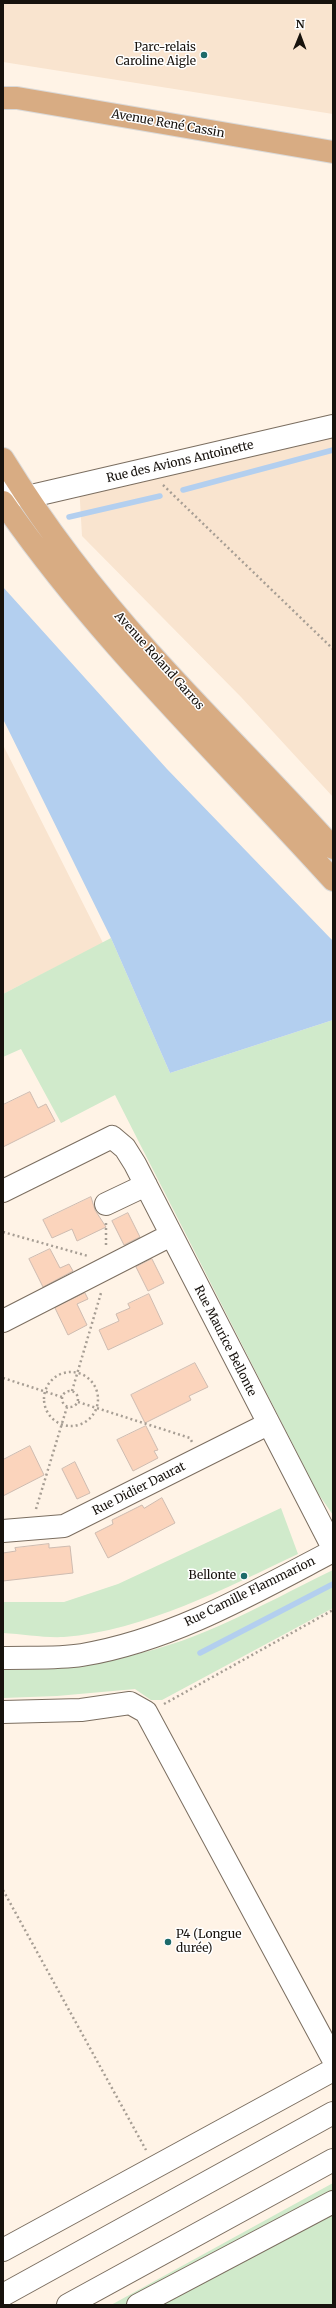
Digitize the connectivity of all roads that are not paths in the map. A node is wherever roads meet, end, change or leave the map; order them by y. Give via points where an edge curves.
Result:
1 (8, 97) edge
2 (333, 152) edge
3 (333, 426) edge
4 (3, 459) edge
5 (3, 475) edge
6 (27, 497) junction
7 (3, 502) edge
8 (149, 652) junction
9 (333, 848) edge
10 (333, 880) edge
11 (146, 1185) junction
12 (3, 1191) edge
13 (106, 1204) road end
14 (171, 1235) junction
15 (3, 1321) edge
16 (268, 1424) junction
17 (3, 1531) edge
18 (333, 1550) edge
19 (3, 1658) edge
20 (3, 1712) edge
21 (333, 2059) edge
22 (333, 2070) edge
23 (333, 2114) edge
24 (333, 2160) edge
25 (333, 2202) edge
26 (3, 2250) edge
27 (3, 2295) edge
28 (68, 2305) edge
29 (138, 2305) edge

1 - 2 main road, Avenue René Cassin
3 - 6 street, Rue des Avions Antoinette
4 - 6 main road, Avenue Roland Garros
5 - 6 street via 15,492
6 - 8 main road, Avenue Roland Garros via 98,591
7 - 8 street via 16,509 90,597
7 - 10 main road, Avenue Roland Garros via 58,576 131,665
8 - 9 main road, Avenue Roland Garros
11 - 12 street, Rue Maurice Bellonte via 125,1148 112,1137
11 - 13 street
11 - 14 street, Rue Maurice Bellonte
14 - 15 street
14 - 16 street, Rue Maurice Bellonte
16 - 17 street, Rue Didier Daurat via 64,1526
16 - 18 street, Rue Maurice Bellonte
18 - 19 street, Rue Camille Flammarion via 223,1608 144,1641 81,1655
20 - 21 street via 80,1710 130,1703 146,1712
22 - 26 street
23 - 27 street
24 - 28 street
25 - 29 street

